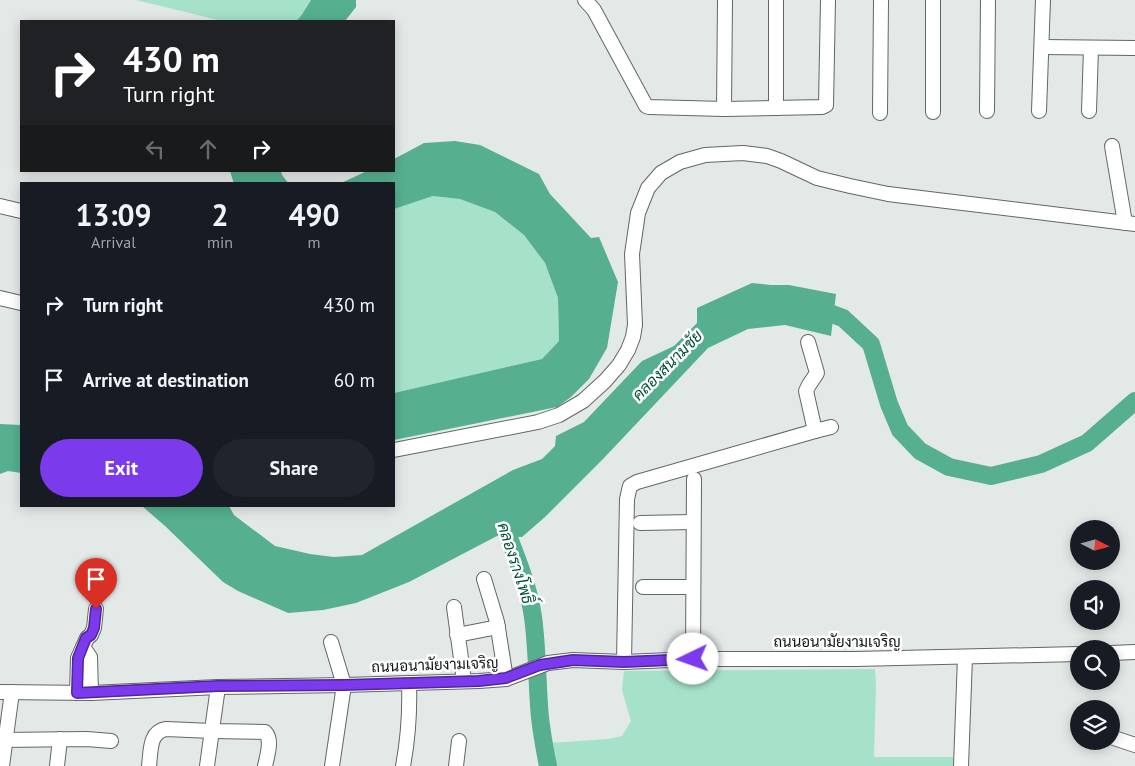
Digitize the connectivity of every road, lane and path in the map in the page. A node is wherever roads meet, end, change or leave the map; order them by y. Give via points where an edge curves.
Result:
1 (584, 0) edge
2 (725, 0) edge
3 (776, 0) edge
4 (828, 0) edge
5 (882, 0) edge
6 (933, 0) edge
7 (988, 0) edge
8 (1043, 0) edge
9 (1042, 47) junction
10 (1091, 48) junction
11 (1135, 48) edge
12 (776, 108) junction
13 (724, 109) junction
14 (987, 111) dead end
15 (1039, 111) dead end
16 (1089, 111) dead end
17 (933, 112) dead end
18 (880, 113) dead end
19 (1112, 146) dead end
20 (0, 206) edge
21 (20, 212) edge
22 (1130, 224) edge
23 (0, 298) edge
24 (20, 303) edge
25 (808, 342) dead end
26 (831, 427) dead end
27 (815, 431) junction
28 (395, 450) edge
29 (694, 479) dead end
30 (694, 522) junction
31 (640, 523) dead end
32 (484, 580) dead end
33 (644, 587) dead end
34 (693, 587) junction
35 (454, 607) dead end
36 (96, 609) dead end
37 (498, 627) junction
38 (457, 635) junction
39 (331, 642) dead end
40 (83, 647) junction
41 (1135, 652) edge
42 (1120, 653) edge
43 (1070, 654) edge
44 (965, 657) junction
45 (693, 659) junction
46 (624, 662) junction
47 (506, 678) junction
48 (464, 681) junction
49 (409, 683) junction
50 (344, 685) junction
51 (218, 686) junction
52 (6, 692) edge
53 (77, 693) junction
54 (92, 693) junction
55 (212, 732) junction
56 (60, 739) junction
57 (3, 740) edge
58 (460, 740) dead end
59 (1120, 740) edge
60 (111, 741) dead end
61 (1135, 745) edge
62 (2, 766) edge
63 (57, 766) edge
64 (149, 766) edge
65 (207, 766) edge
66 (265, 766) edge
67 (332, 766) edge
68 (403, 766) edge
69 (456, 766) edge
70 (961, 766) edge

1 - 13 street via 594,10 646,106
2 - 13 street
3 - 12 street
4 - 12 street via 826,105
5 - 18 street
6 - 17 street
7 - 14 street
8 - 9 street
9 - 10 street
9 - 15 street
10 - 11 street
10 - 16 street
12 - 13 street
19 - 22 street
20 - 21 street
22 - 28 street via 888,194 817,178 767,156 743,153 705,155 680,162 661,173 648,188 638,213 632,254 634,338 606,381 583,401 538,422
23 - 24 street
25 - 27 street via 817,373 806,391
26 - 27 street
27 - 46 street via 630,486 627,499
29 - 30 street
30 - 31 street
30 - 34 street
32 - 37 street
33 - 34 street
34 - 45 street
35 - 38 street
36 - 40 street via 94,628
37 - 38 street
37 - 47 street
38 - 48 street
39 - 50 street
40 - 53 street via 78,658
40 - 54 street via 90,657
41 - 42 street
43 - 44 street, ถนนอนามัยงามเจริญ
44 - 45 street, ถนนอนามัยงามเจริญ
44 - 70 street
45 - 46 street, ถนนอนามัยงามเจริญ
46 - 47 street, ถนนอนามัยงามเจริญ via 578,660 548,663
47 - 48 street, ถนนอนามัยงามเจริญ
48 - 49 street, ถนนอนามัยงามเจริญ
49 - 50 street, ถนนอนามัยงามเจริญ
49 - 68 street via 410,710
50 - 51 street, ถนนอนามัยงามเจริญ
50 - 67 street
51 - 54 street, ถนนอนามัยงามเจริญ
51 - 55 street
52 - 53 street, ถนนอนามัยงามเจริญ
52 - 57 street
53 - 54 street, ถนนอนามัยงามเจริญ
55 - 64 street via 160,730 154,737
55 - 65 street
55 - 66 street via 265,732 269,739
56 - 57 street
56 - 60 street
56 - 63 street
57 - 62 street
58 - 69 street
59 - 61 street

